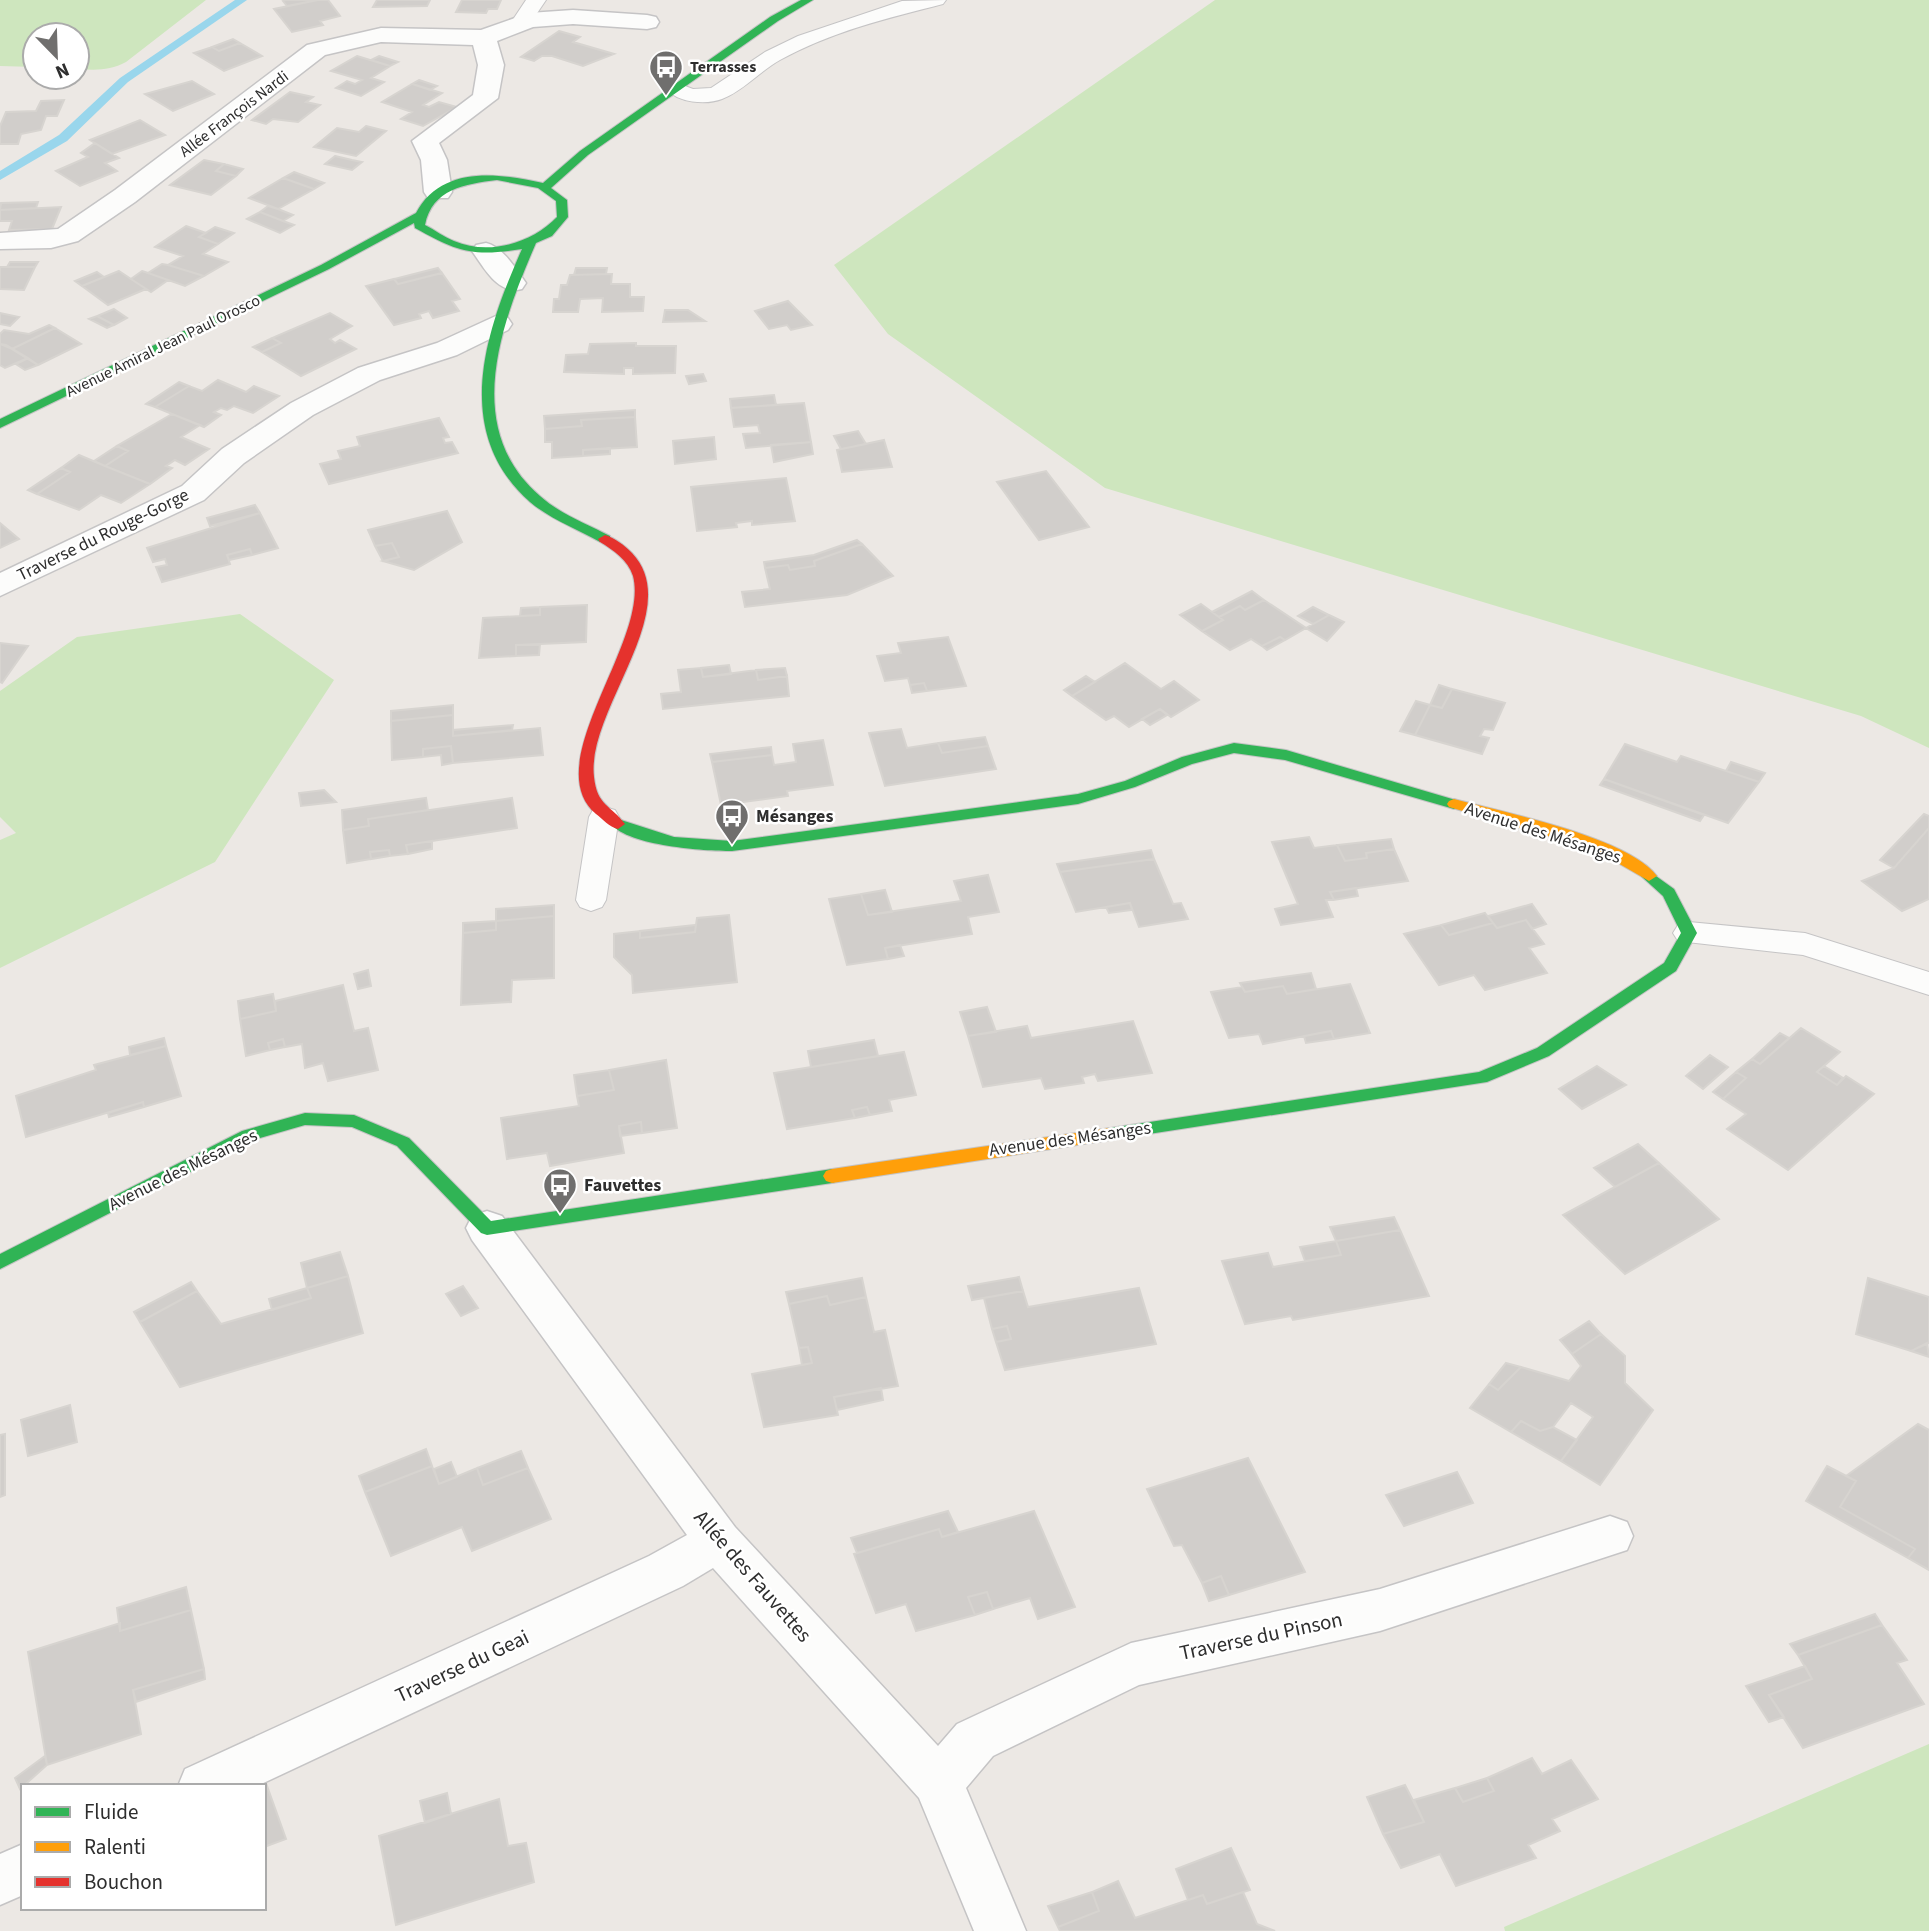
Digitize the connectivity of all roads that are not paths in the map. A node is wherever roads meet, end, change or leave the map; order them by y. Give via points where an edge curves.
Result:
1 (536, 0) edge
2 (808, 0) edge
3 (866, 0) edge
4 (936, 0) edge
5 (774, 19) junction
6 (648, 22) dead end
7 (520, 24) junction
8 (484, 38) junction
9 (677, 89) junction
10 (584, 153) junction
11 (434, 160) junction
12 (490, 178) junction
13 (546, 186) junction
14 (438, 192) junction
15 (418, 216) junction
16 (0, 241) edge
17 (531, 242) junction
18 (439, 243) junction
19 (417, 246) dead end
20 (396, 249) dead end
21 (486, 251) junction
22 (325, 267) junction
23 (512, 283) junction
24 (498, 324) junction
25 (0, 424) edge
26 (0, 586) edge
27 (604, 817) junction
28 (591, 900) dead end
29 (1689, 933) junction
30 (1929, 984) edge
31 (487, 1228) junction
32 (0, 1262) edge
33 (1610, 1536) dead end
34 (719, 1541) junction
35 (938, 1783) junction
36 (207, 1784) edge
37 (21, 1871) edge
38 (0, 1880) edge
39 (1000, 1931) edge

1 - 7 lane
2 - 5 street
3 - 5 lane via 806,19
4 - 9 lane via 805,40 716,94 690,95
5 - 9 street
6 - 7 street, Allée François Nardi via 573,17
7 - 8 street, Allée François Nardi
8 - 11 street via 491,65 485,98 425,141
8 - 16 street, Allée François Nardi via 381,35 316,50 68,234 51,240
9 - 10 street
10 - 12 street
10 - 13 street
11 - 12 street
11 - 14 street
12 - 13 street via 515,178
12 - 14 street
13 - 17 street via 564,203 564,213 559,224
14 - 15 street
15 - 18 street via 419,226
15 - 22 street
17 - 21 street
17 - 23 street
18 - 19 street
18 - 21 street
20 - 22 street
21 - 23 street
22 - 25 street, Avenue Amiral Jean Paul Orosco
23 - 24 street
24 - 26 street, Traverse du Rouge-Gorge via 447,349 369,374 302,410 233,456 193,493
24 - 27 street via 489,358 488,413 493,445 534,499 625,551 640,579 640,608 587,751 587,789
27 - 28 lane
27 - 29 street, Avenue des Mésanges via 647,837 690,847 732,846 1078,799 1234,748 1286,755 1582,842 1634,862 1669,893
29 - 30 lane via 1805,944
29 - 31 street, Avenue des Mésanges via 1670,967 1543,1052 1481,1077
31 - 32 street, Avenue des Mésanges via 403,1142 354,1121 305,1119 248,1135
31 - 34 street, Allée des Fauvettes
33 - 35 street, Traverse du Pinson via 1380,1610 1131,1665 975,1740
34 - 35 street, Allée des Fauvettes
34 - 36 street, Traverse du Geai via 666,1571
35 - 39 street, Allée des Fauvettes
37 - 38 street

